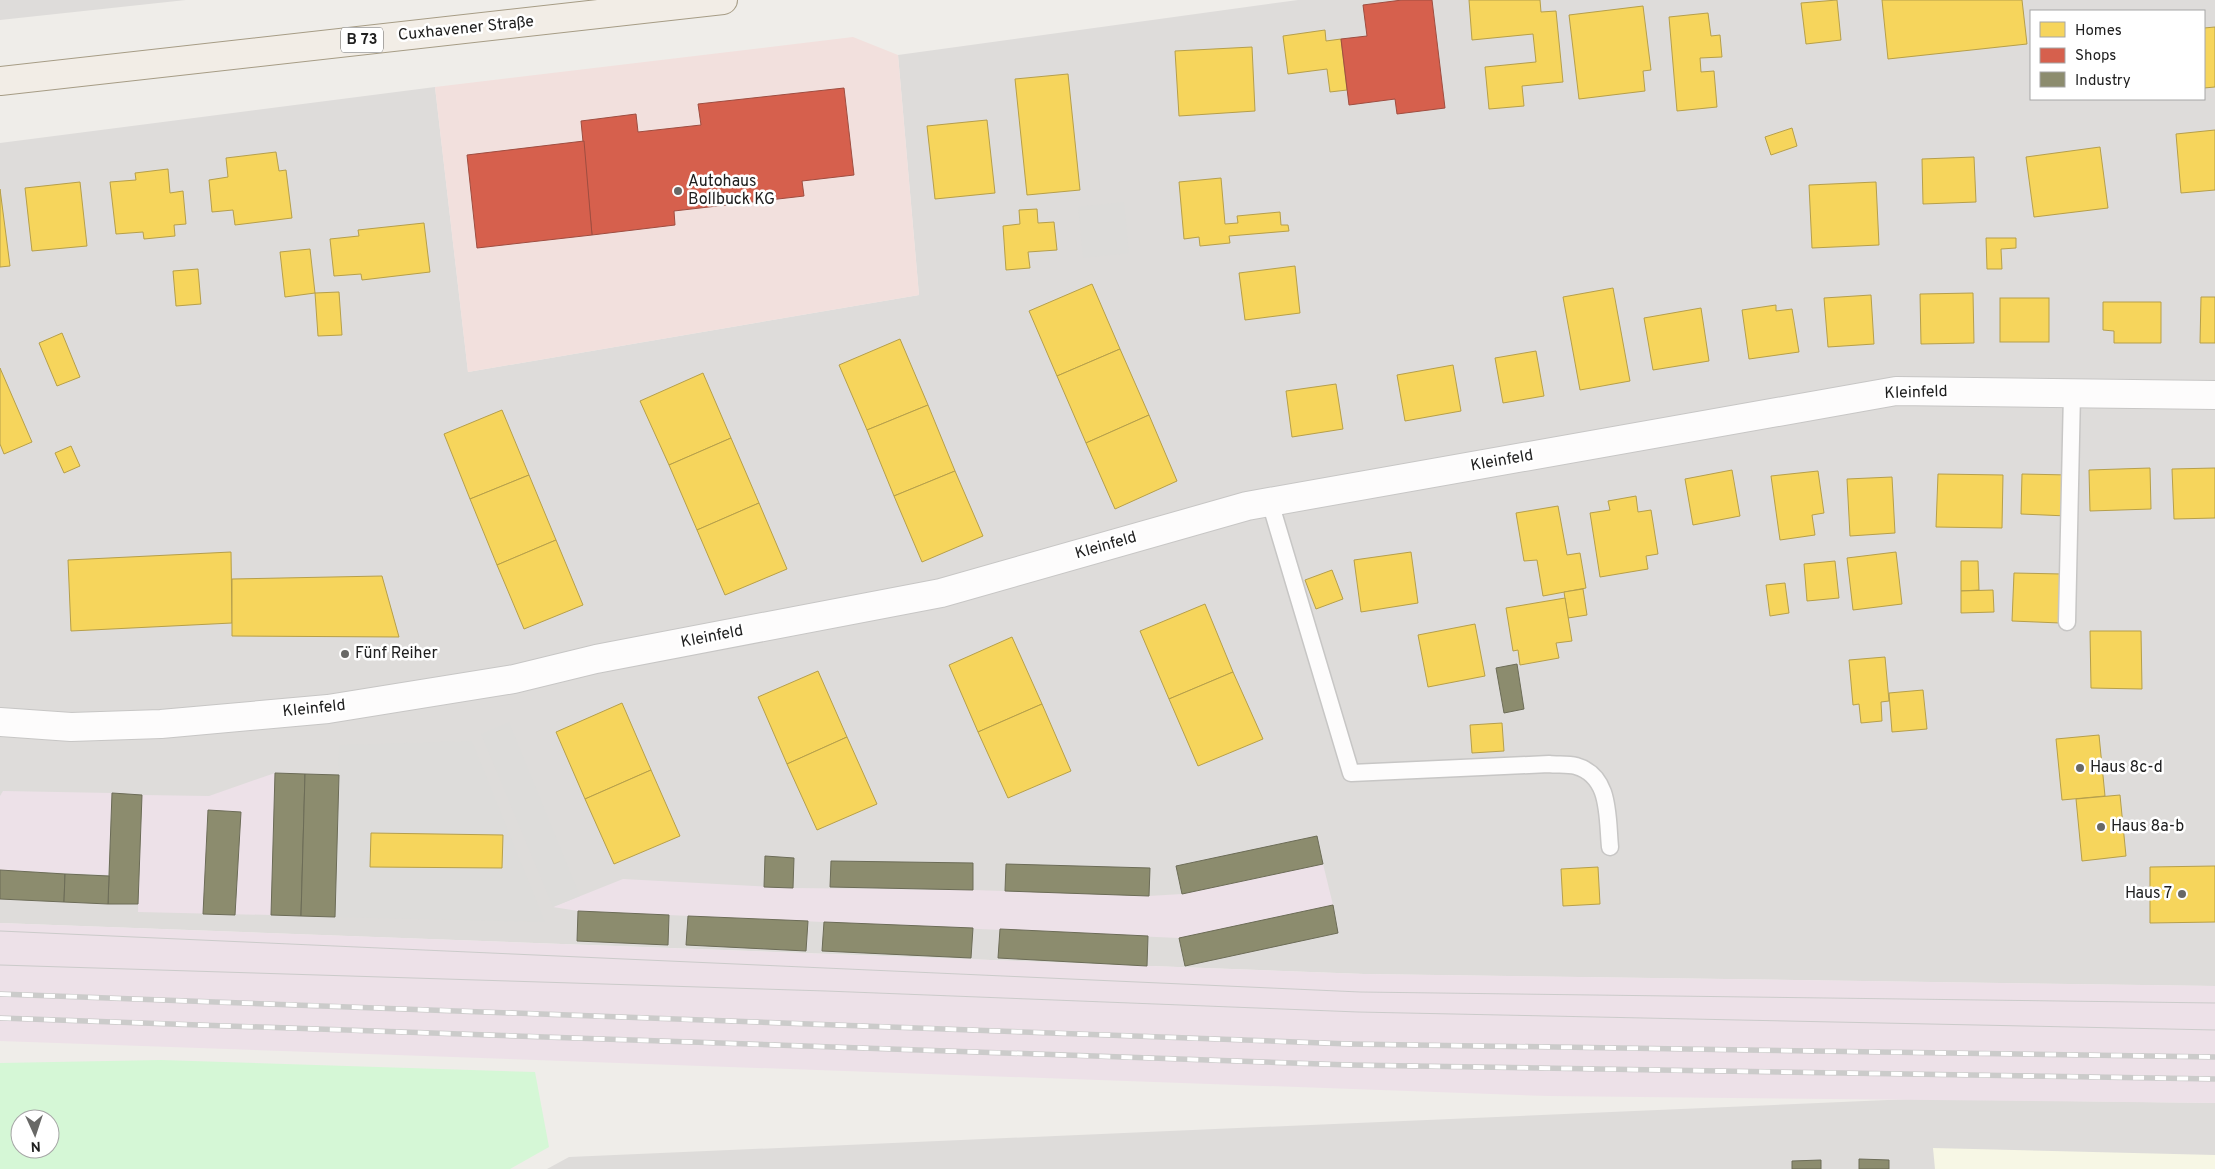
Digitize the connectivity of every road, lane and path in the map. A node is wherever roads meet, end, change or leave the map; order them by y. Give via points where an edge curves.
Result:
1 (723, 0) edge
2 (0, 81) edge
3 (2072, 393) junction
4 (2215, 394) edge
5 (1270, 502) junction
6 (2067, 622) dead end
7 (0, 722) edge
8 (1610, 847) dead end

1 - 2 main road, Cuxhavener Straße / B 73
3 - 4 street, Kleinfeld
3 - 5 street, Kleinfeld via 1896,391
3 - 6 lane
5 - 7 street, Kleinfeld via 1246,506 941,593 606,657 514,679 328,709 161,724 71,727
5 - 8 lane via 1351,773 1549,764 1576,766 1594,774 1604,790

